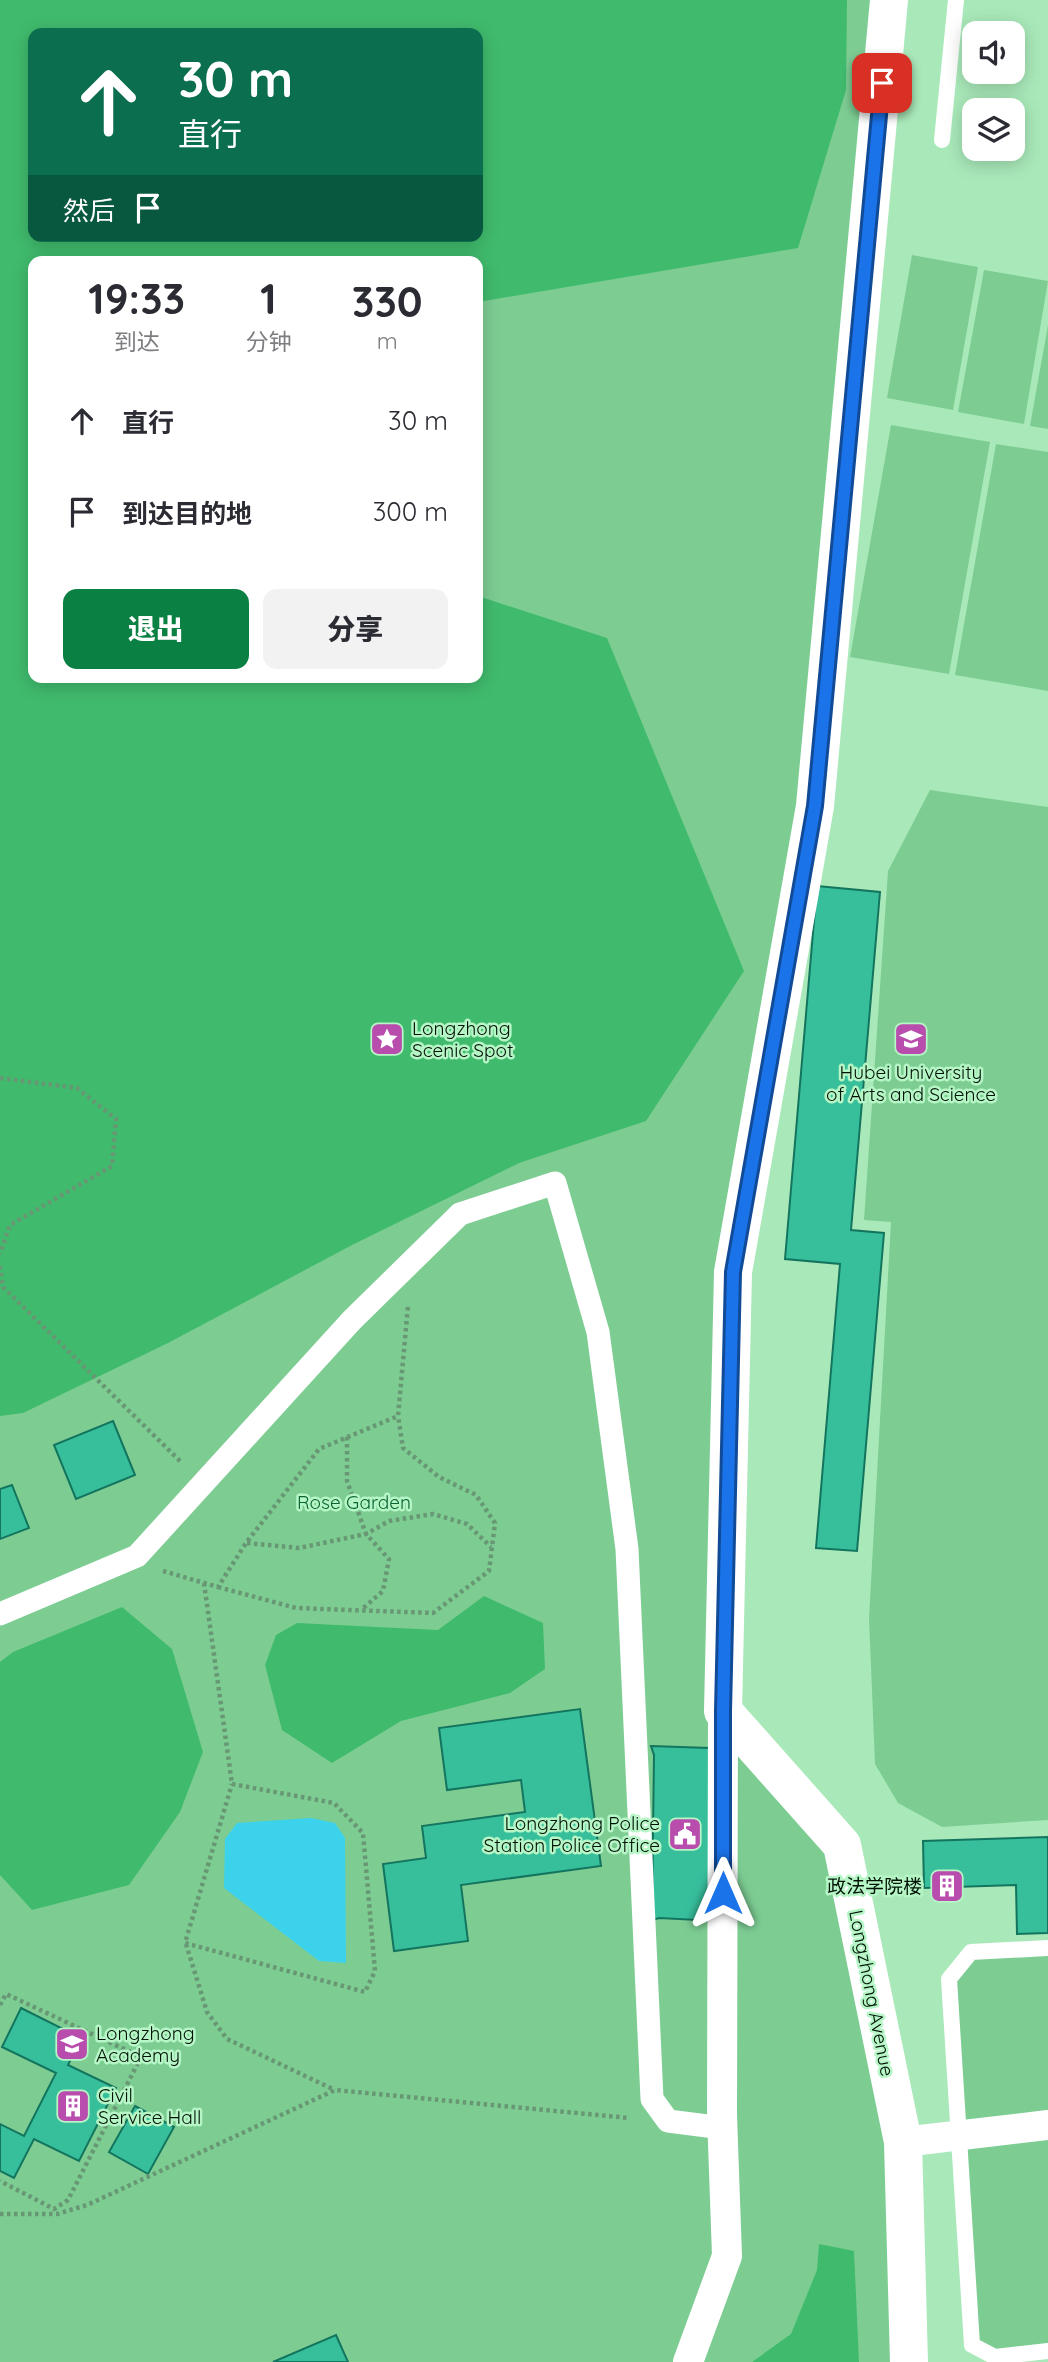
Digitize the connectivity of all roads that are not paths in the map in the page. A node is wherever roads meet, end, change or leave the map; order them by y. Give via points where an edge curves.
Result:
1 (889, 0) edge
2 (956, 0) edge
3 (942, 140) dead end
4 (0, 1614) edge
5 (723, 1711) junction
6 (1048, 1948) edge
7 (1048, 2125) edge
8 (723, 2129) junction
9 (958, 2134) junction
10 (903, 2142) junction
11 (1048, 2351) edge
12 (688, 2362) edge
13 (909, 2362) edge

1 - 5 main road via 815,806 733,1272
2 - 3 lane
4 - 8 street via 137,1556 352,1320 460,1214 555,1183 598,1332 627,1549 652,2099 668,2121
5 - 8 street
5 - 10 main road, Longzhong Avenue via 842,1845
6 - 9 lane via 971,1952 949,1979
7 - 9 street
8 - 12 street via 727,2256
9 - 10 street
9 - 11 lane via 972,2345 995,2357
10 - 13 main road, Longzhong Avenue

